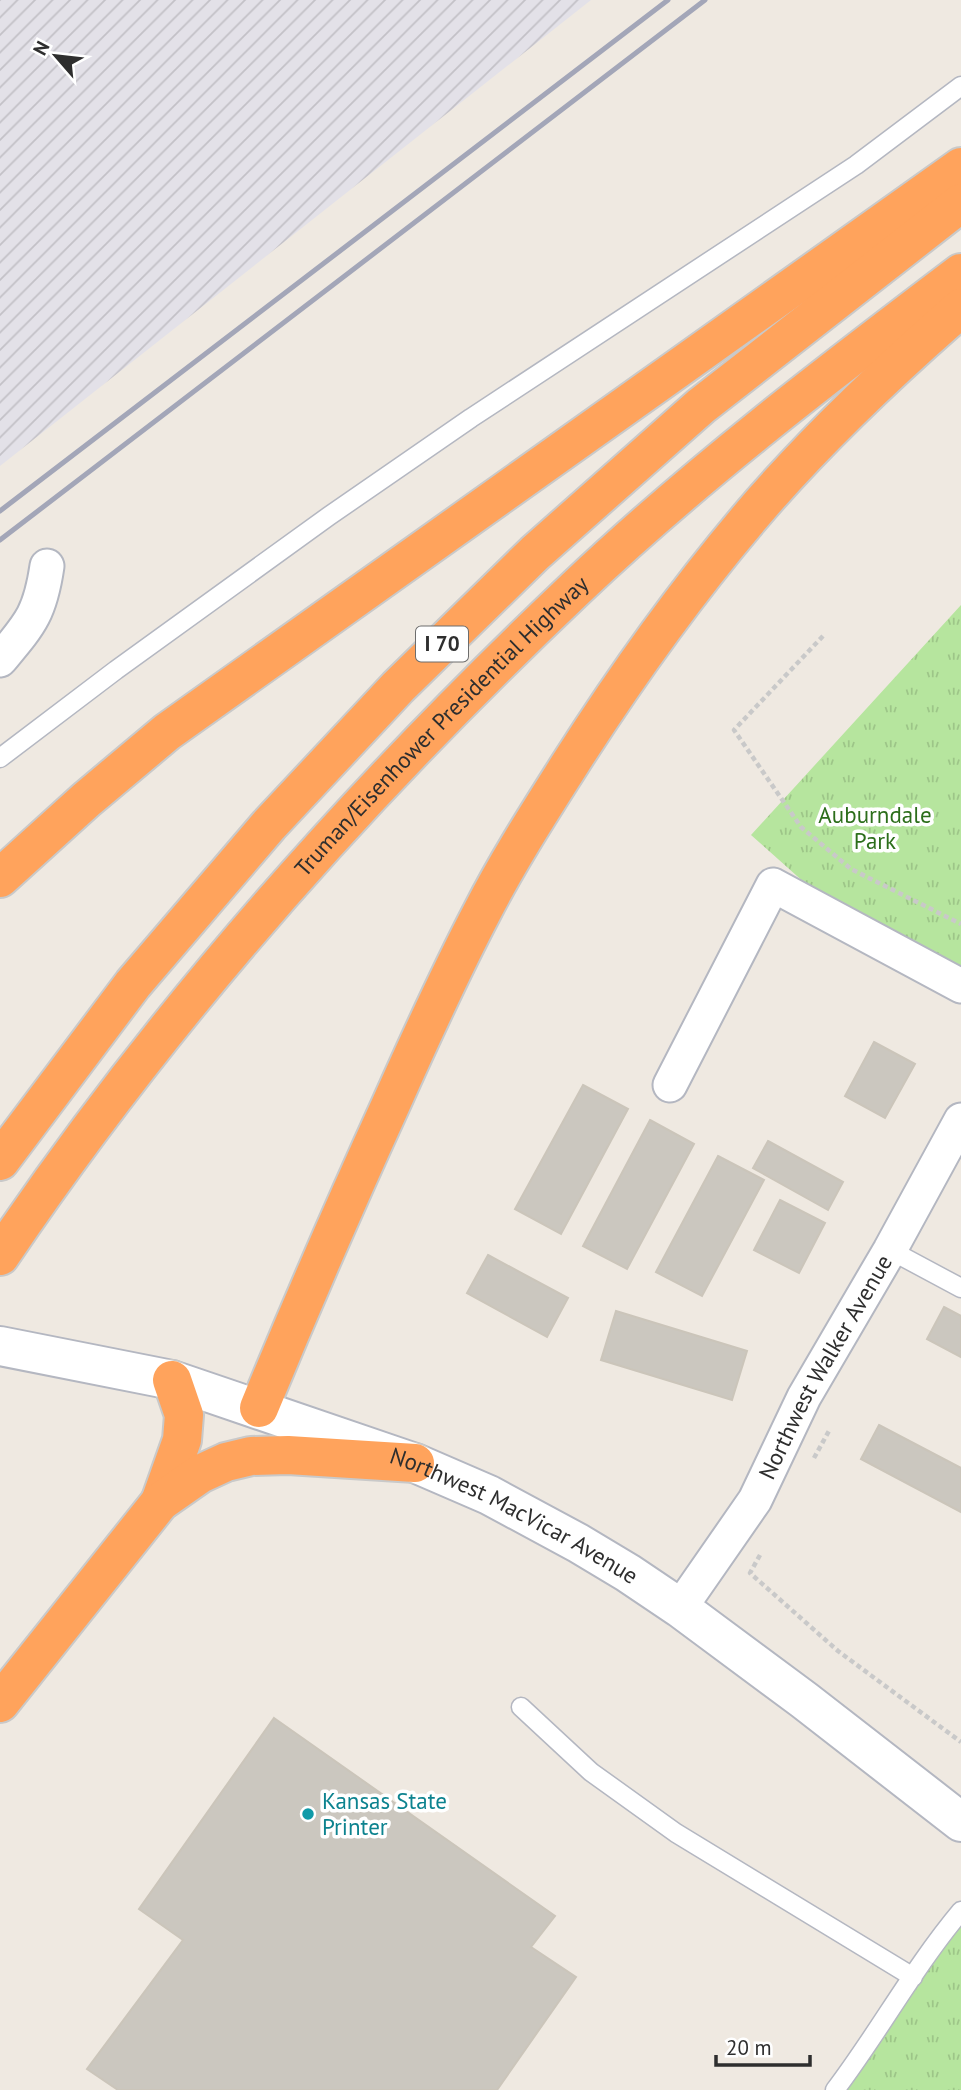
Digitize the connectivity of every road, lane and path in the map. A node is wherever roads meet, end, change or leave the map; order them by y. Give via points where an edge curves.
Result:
1 (961, 86) edge
2 (961, 167) edge
3 (961, 203) edge
4 (961, 273) edge
5 (961, 308) edge
6 (47, 566) dead end
7 (823, 636) dead end
8 (0, 660) edge
9 (0, 758) edge
10 (0, 878) edge
11 (961, 923) edge
12 (961, 986) edge
13 (670, 1085) dead end
14 (961, 1120) edge
15 (0, 1161) edge
16 (890, 1250) junction
17 (0, 1256) edge
18 (961, 1288) edge
19 (0, 1346) edge
20 (172, 1380) junction
21 (259, 1408) junction
22 (830, 1429) dead end
23 (415, 1463) junction
24 (810, 1465) dead end
25 (160, 1502) junction
26 (763, 1549) dead end
27 (680, 1608) junction
28 (0, 1703) edge
29 (521, 1707) dead end
30 (961, 1742) edge
31 (961, 1822) edge
32 (961, 1911) edge
33 (913, 1977) junction
34 (835, 2090) edge

1 - 9 lane via 856,165 329,516
2 - 10 highway via 167,732
3 - 15 highway, I 70 via 701,406 535,553 398,687 270,825 133,984
4 - 17 highway, Truman/Eisenhower Presidential Highway / I 70 via 692,484 576,588 438,724 312,859 178,1016
5 - 21 highway via 901,360 763,502 617,690 482,911 320,1260
6 - 8 street via 43,595 31,622
7 - 11 path via 734,730 801,827 851,869
12 - 13 street via 773,885
14 - 16 street, Northwest Walker Avenue
16 - 18 lane
16 - 27 street, Northwest Walker Avenue via 804,1398 755,1500
19 - 20 main road, Northwest MacVicar Avenue
20 - 21 main road, Northwest MacVicar Avenue
20 - 25 highway via 184,1415 182,1440
21 - 23 main road, Northwest MacVicar Avenue
22 - 24 path
23 - 25 highway via 251,1456 200,1474
23 - 27 main road, Northwest MacVicar Avenue via 549,1527
25 - 28 highway
26 - 30 path via 750,1573 838,1651
27 - 31 main road, Northwest MacVicar Avenue
29 - 33 lane via 591,1772 676,1833
32 - 33 lane
33 - 34 lane

